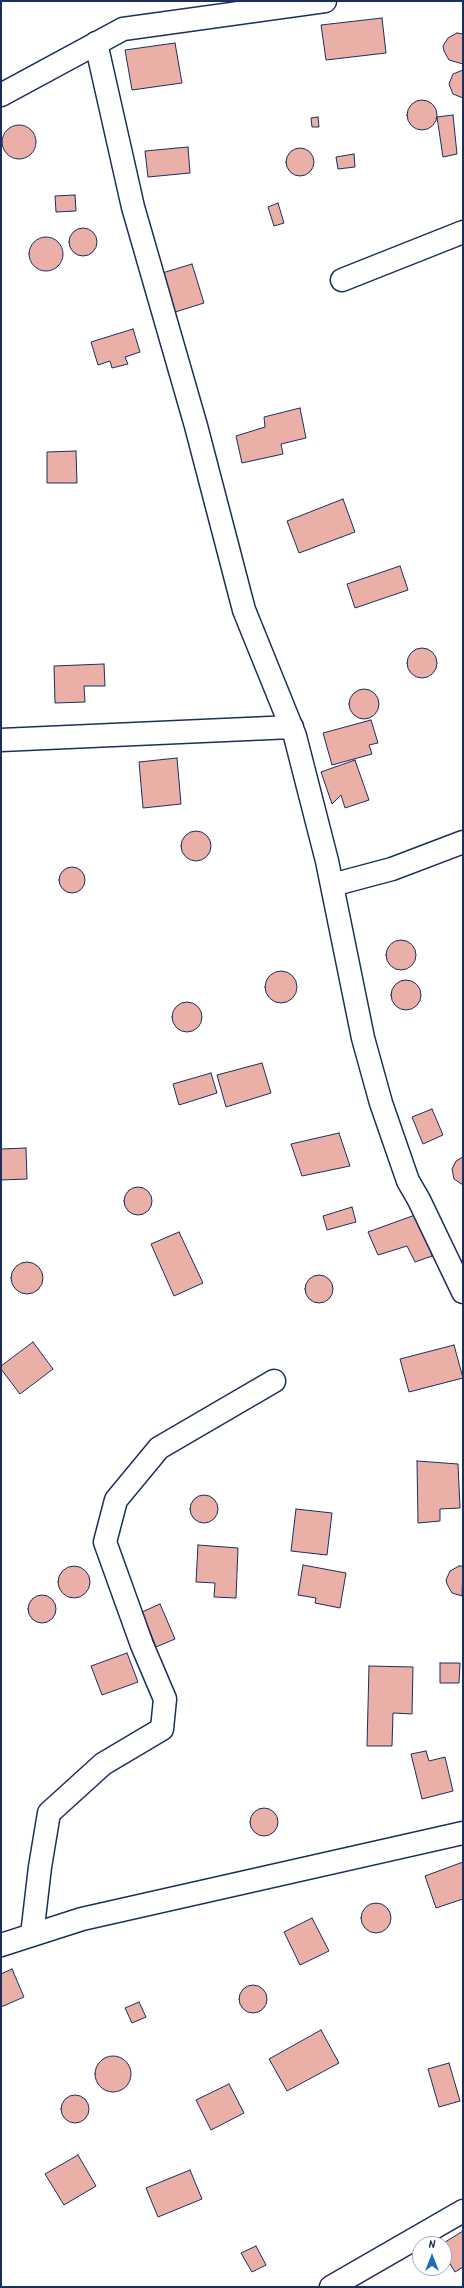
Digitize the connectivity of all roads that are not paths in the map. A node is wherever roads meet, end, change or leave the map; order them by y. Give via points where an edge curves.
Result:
1 (325, 1) edge
2 (96, 43) junction
3 (1, 95) edge
4 (463, 232) edge
5 (342, 280) dead end
6 (292, 727) junction
7 (1, 740) edge
8 (463, 842) edge
9 (332, 885) junction
10 (463, 1292) edge
11 (274, 1381) dead end
12 (463, 1833) edge
13 (32, 1935) junction
14 (1, 1945) edge
15 (463, 2211) edge
16 (331, 2287) edge

1 - 2 street via 123,29
2 - 3 street
2 - 6 street via 134,207 196,426 244,610
4 - 5 street
6 - 7 street
6 - 9 street
8 - 9 street via 392,869
9 - 10 street via 363,1038 380,1103 408,1181
11 - 13 street via 159,1448 116,1500 105,1542 164,1699 162,1729 103,1764 50,1813 40,1867
12 - 13 street via 82,1919
13 - 14 street
15 - 16 street

